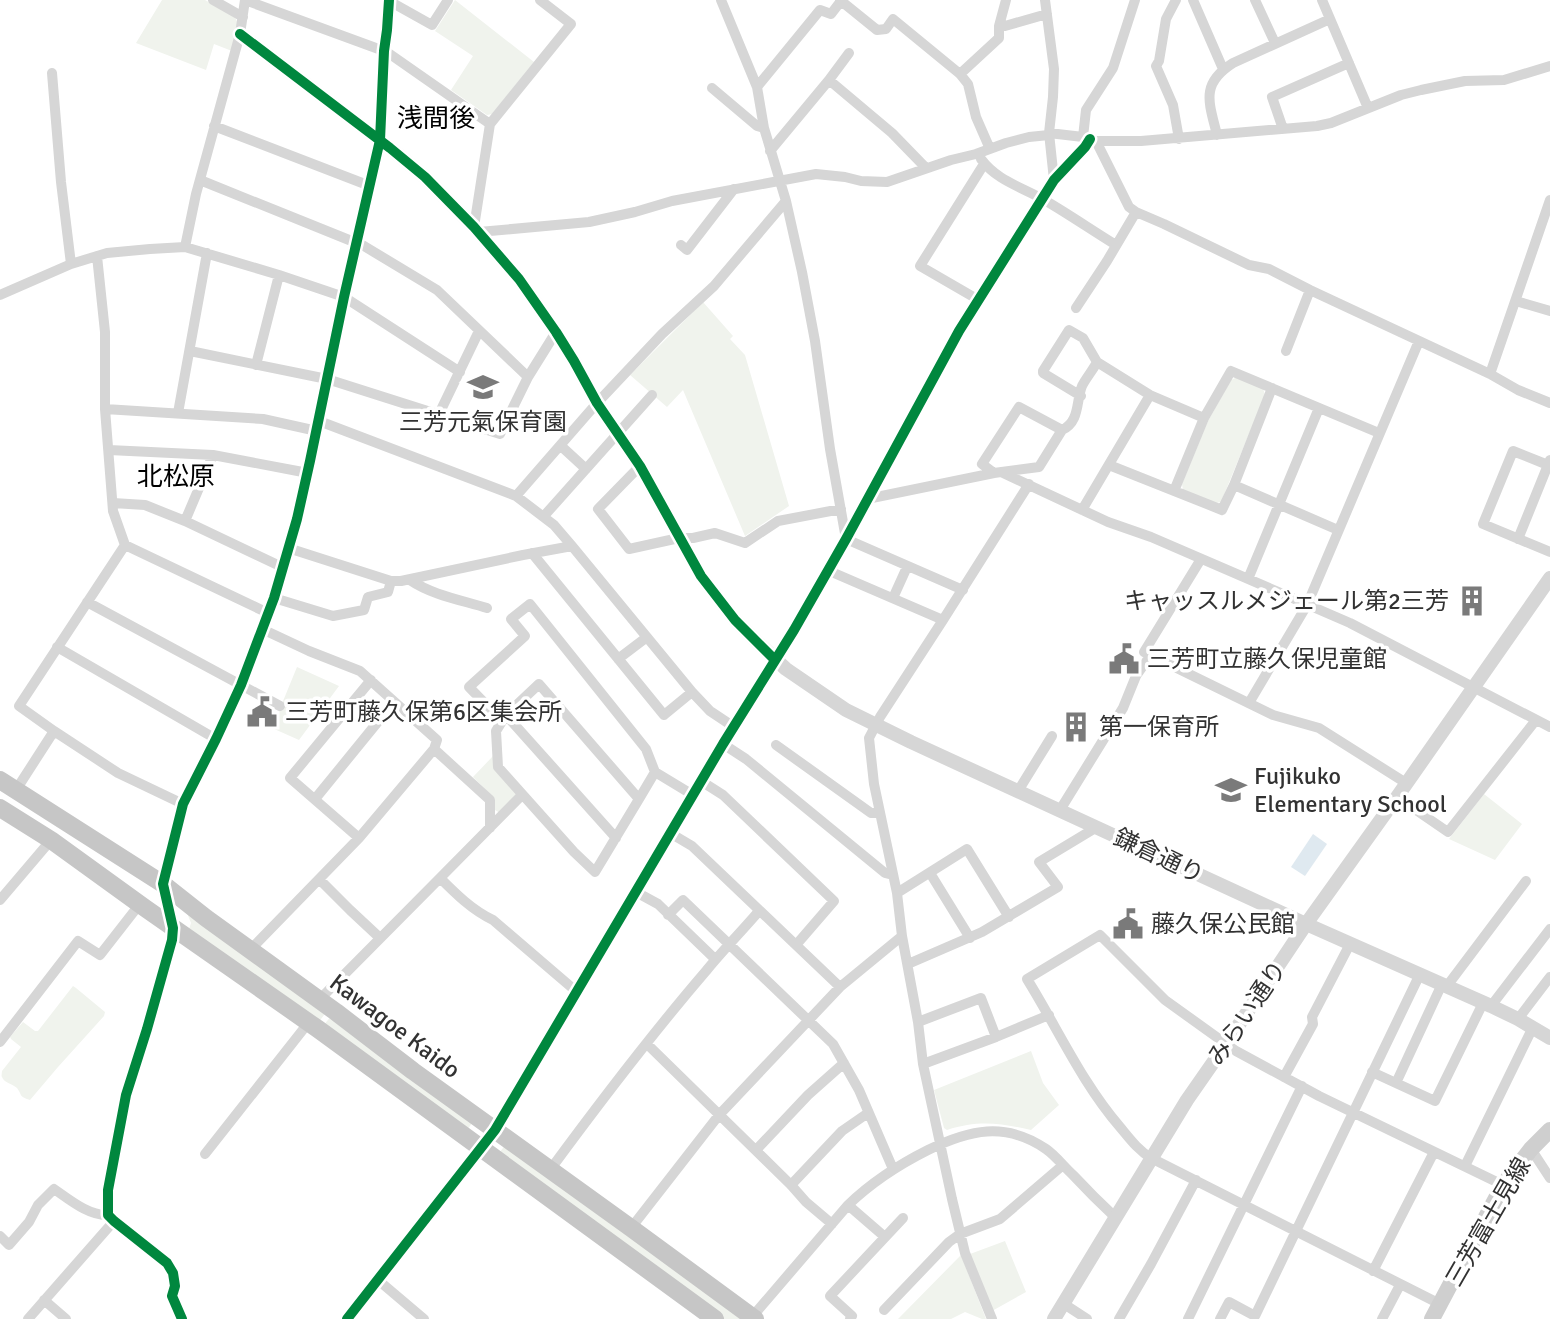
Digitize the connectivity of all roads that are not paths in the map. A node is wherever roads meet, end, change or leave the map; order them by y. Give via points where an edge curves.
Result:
1 (213, 0) edge
2 (245, 0) edge
3 (389, 0) edge
4 (448, 0) edge
5 (540, 0) edge
6 (721, 0) edge
7 (841, 0) edge
8 (1006, 0) edge
9 (1135, 0) edge
10 (1176, 0) edge
11 (1192, 0) edge
12 (1255, 0) edge
13 (1322, 0) edge
14 (1048, 5) edge
15 (243, 17) junction
16 (1330, 19) junction
17 (999, 26) junction
18 (240, 34) junction
19 (1275, 43) junction
20 (384, 50) junction
21 (849, 53) dead end
22 (1349, 63) junction
23 (1550, 66) edge
24 (1223, 69) junction
25 (52, 73) dead end
26 (960, 74) junction
27 (829, 80) junction
28 (757, 87) junction
29 (712, 88) dead end
30 (1368, 108) junction
31 (490, 124) junction
32 (214, 126) junction
33 (764, 128) junction
34 (1283, 129) junction
35 (1049, 134) junction
36 (1217, 135) junction
37 (1090, 139) junction
38 (1179, 139) junction
39 (380, 140) junction
40 (990, 149) junction
41 (770, 151) junction
42 (976, 154) junction
43 (984, 164) junction
44 (926, 168) junction
45 (200, 180) junction
46 (1054, 180) junction
47 (780, 181) junction
48 (370, 186) junction
49 (734, 189) junction
50 (1043, 199) junction
51 (1550, 200) edge
52 (786, 201) junction
53 (1136, 212) junction
54 (1546, 225) edge
55 (477, 230) junction
56 (356, 242) junction
57 (681, 245) dead end
58 (1116, 246) junction
59 (185, 247) junction
60 (206, 253) junction
61 (97, 256) junction
62 (71, 264) junction
63 (279, 275) junction
64 (1310, 290) junction
65 (0, 295) edge
66 (344, 298) junction
67 (977, 299) junction
68 (1516, 301) junction
69 (1076, 308) dead end
70 (1550, 311) edge
71 (480, 331) junction
72 (556, 332) junction
73 (1419, 341) junction
74 (190, 351) junction
75 (1286, 351) dead end
76 (1097, 362) junction
77 (256, 365) junction
78 (460, 372) junction
79 (1490, 373) junction
80 (528, 377) junction
81 (327, 379) junction
82 (1272, 388) junction
83 (1150, 395) junction
84 (652, 396) dead end
85 (1081, 396) junction
86 (597, 403) junction
87 (1550, 403) edge
88 (1320, 408) junction
89 (105, 409) junction
90 (178, 413) junction
91 (439, 414) junction
92 (1204, 418) junction
93 (318, 426) junction
94 (1062, 430) junction
95 (618, 432) junction
96 (1378, 433) junction
97 (561, 446) junction
98 (109, 450) junction
99 (213, 455) junction
100 (1549, 462) edge
101 (1109, 465) junction
102 (640, 466) junction
103 (586, 469) junction
104 (997, 472) junction
105 (307, 473) junction
106 (1029, 484) junction
107 (1234, 485) junction
108 (1174, 491) junction
109 (516, 496) junction
110 (867, 499) junction
111 (113, 503) junction
112 (1279, 505) junction
113 (841, 509) junction
114 (1082, 510) junction
115 (544, 516) junction
116 (185, 521) junction
117 (1338, 530) junction
118 (679, 538) junction
119 (846, 539) junction
120 (1518, 539) junction
121 (125, 545) junction
122 (572, 546) junction
123 (288, 548) junction
124 (1550, 552) edge
125 (532, 553) junction
126 (1201, 559) junction
127 (282, 567) junction
128 (907, 567) junction
129 (827, 570) junction
130 (1550, 578) edge
131 (1248, 579) junction
132 (410, 580) junction
133 (391, 581) junction
134 (963, 590) junction
135 (274, 598) junction
136 (892, 598) junction
137 (87, 602) junction
138 (1307, 605) junction
139 (486, 608) dead end
140 (268, 613) junction
141 (943, 620) junction
142 (262, 629) junction
143 (647, 637) junction
144 (57, 647) junction
145 (1150, 656) junction
146 (618, 659) junction
147 (775, 660) junction
148 (371, 680) junction
149 (241, 685) junction
150 (1474, 687) junction
151 (692, 692) junction
152 (394, 702) junction
153 (1249, 703) junction
154 (280, 706) dead end
155 (504, 718) junction
156 (1536, 720) junction
157 (875, 724) junction
158 (734, 727) junction
159 (1550, 727) edge
160 (54, 731) junction
161 (1052, 736) dead end
162 (216, 739) junction
163 (723, 744) junction
164 (776, 745) dead end
165 (435, 749) junction
166 (655, 772) junction
167 (0, 780) edge
168 (701, 782) junction
169 (1406, 783) junction
170 (16, 790) junction
171 (1018, 791) junction
172 (522, 795) junction
173 (693, 795) junction
174 (1397, 797) junction
175 (315, 799) junction
176 (639, 799) junction
177 (183, 804) junction
178 (0, 808) edge
179 (1060, 810) junction
180 (880, 813) junction
181 (1097, 827) junction
182 (490, 828) junction
183 (670, 833) junction
184 (359, 838) junction
185 (616, 838) junction
186 (51, 841) junction
187 (930, 873) junction
188 (893, 875) junction
189 (440, 878) junction
190 (320, 880) junction
191 (1526, 881) dead end
192 (163, 884) junction
193 (636, 892) junction
194 (897, 893) junction
195 (0, 900) edge
196 (139, 905) junction
197 (759, 911) junction
198 (668, 915) junction
199 (1009, 917) junction
200 (1306, 924) junction
201 (173, 928) junction
202 (1550, 929) edge
203 (902, 936) junction
204 (380, 938) junction
205 (970, 938) junction
206 (1350, 944) junction
207 (796, 945) junction
208 (729, 946) junction
209 (251, 949) junction
210 (715, 959) junction
211 (908, 964) junction
212 (1420, 974) junction
213 (1550, 977) edge
214 (1445, 985) junction
215 (839, 987) junction
216 (577, 992) junction
217 (319, 1000) junction
218 (1487, 1004) junction
219 (1049, 1015) junction
220 (1518, 1019) junction
221 (808, 1020) junction
222 (309, 1022) junction
223 (918, 1022) junction
224 (1533, 1027) junction
225 (996, 1037) junction
226 (1550, 1038) edge
227 (0, 1042) edge
228 (647, 1044) junction
229 (1226, 1044) junction
230 (844, 1063) junction
231 (923, 1064) junction
232 (1372, 1072) junction
233 (1284, 1077) junction
234 (1396, 1083) junction
235 (1302, 1086) junction
236 (1353, 1112) junction
237 (868, 1113) junction
238 (719, 1115) junction
239 (495, 1130) junction
240 (1550, 1130) edge
241 (941, 1144) junction
242 (482, 1148) junction
243 (1531, 1149) junction
244 (756, 1150) junction
245 (1434, 1152) junction
246 (205, 1154) dead end
247 (1151, 1158) junction
248 (1063, 1165) junction
249 (1465, 1166) junction
250 (892, 1169) junction
251 (550, 1170) junction
252 (1550, 1178) edge
253 (1196, 1181) junction
254 (791, 1185) junction
255 (1503, 1185) junction
256 (848, 1205) junction
257 (1244, 1206) junction
258 (902, 1217) dead end
259 (1115, 1217) junction
260 (111, 1218) junction
261 (832, 1224) junction
262 (631, 1228) junction
263 (1295, 1232) junction
264 (960, 1234) junction
265 (0, 1236) edge
266 (885, 1237) junction
267 (1373, 1271) junction
268 (378, 1280) junction
269 (1400, 1285) junction
270 (44, 1300) junction
271 (1064, 1304) junction
272 (884, 1310) dead end
273 (1436, 1312) edge
274 (177, 1316) edge
275 (753, 1318) edge
276 (28, 1319) edge
277 (66, 1319) edge
278 (347, 1319) edge
279 (425, 1319) edge
280 (715, 1319) edge
281 (850, 1319) edge
282 (992, 1319) edge
283 (1054, 1319) edge
284 (1087, 1319) edge
285 (1119, 1319) edge
286 (1188, 1319) edge
287 (1220, 1319) edge
288 (1382, 1319) edge

1 - 15 street
2 - 15 street
2 - 20 street
3 - 4 street via 432,25
3 - 20 street
5 - 31 street via 570,23
6 - 28 street
7 - 26 street via 877,30 886,29 893,19
7 - 28 street via 831,14 820,10
8 - 17 street
9 - 37 street via 1113,68 1086,110
10 - 38 street via 1166,19 1156,66 1174,105
11 - 24 street
12 - 19 street
13 - 16 street
14 - 17 street
14 - 35 street via 1054,69
15 - 18 street
16 - 19 street
16 - 22 street
17 - 26 street via 999,38
18 - 32 street
18 - 39 street, 鎌倉通り
19 - 24 street
20 - 31 street
20 - 39 street
21 - 27 street
22 - 30 street
22 - 34 street via 1272,97
23 - 30 street via 1504,80 1465,81 1420,90
24 - 36 street via 1210,87
25 - 62 street
26 - 40 street via 968,84
27 - 41 street
27 - 44 street
28 - 33 street
29 - 33 street
30 - 34 street via 1331,123
31 - 55 street
32 - 45 street
32 - 48 street
33 - 41 street
34 - 36 street
35 - 37 street
35 - 40 street
35 - 46 street
36 - 38 street
37 - 38 street
37 - 46 street
37 - 53 street
39 - 48 street
39 - 55 street, 鎌倉通り
40 - 42 street
41 - 47 street
42 - 43 street
42 - 44 street
43 - 50 street via 1003,180
43 - 67 street via 920,266
44 - 47 street via 887,182 816,174
45 - 56 street
45 - 59 street
46 - 50 street
47 - 49 street
47 - 52 street
48 - 56 street
49 - 55 street via 589,222
49 - 57 street via 687,250
50 - 58 street
50 - 67 street
51 - 54 street
52 - 86 street via 714,286
52 - 113 street via 815,341
53 - 58 street
53 - 64 street
54 - 68 street
55 - 72 street, 鎌倉通り
56 - 66 street
56 - 71 street via 437,290
58 - 69 street
59 - 60 street
59 - 61 street
60 - 63 street
60 - 74 street
61 - 62 street
61 - 89 street via 105,332
62 - 65 street
63 - 66 street
63 - 77 street
64 - 73 street
64 - 75 street
66 - 78 street
66 - 81 street
67 - 110 street
68 - 70 street
68 - 79 street
71 - 78 street
71 - 80 street
72 - 80 street
72 - 86 street, 鎌倉通り
73 - 79 street
73 - 96 street
74 - 77 street
74 - 90 street
76 - 83 street
76 - 85 street
76 - 85 street via 1083,338 1069,330 1043,371
77 - 81 street
78 - 91 street
79 - 87 street
80 - 91 street via 500,434
81 - 91 street
81 - 93 street
82 - 88 street
82 - 92 street via 1231,371
82 - 107 street
83 - 92 street
83 - 101 street
84 - 95 street
85 - 94 street via 1078,411
86 - 95 street, 鎌倉通り
86 - 97 street
88 - 96 street
88 - 112 street
89 - 90 street
89 - 98 street
90 - 93 street
92 - 108 street
93 - 105 street
93 - 109 street
94 - 104 street via 1039,467
94 - 104 street via 1019,407 982,464
95 - 102 street, 鎌倉通り
95 - 103 street
96 - 117 street
97 - 103 street
97 - 109 street
98 - 99 street
98 - 111 street
99 - 105 street
99 - 116 street
100 - 120 street
100 - 120 street via 1513,451 1483,524
101 - 108 street
101 - 114 street
102 - 118 street, 鎌倉通り
102 - 118 street via 598,509 629,548
103 - 115 street
104 - 106 street
104 - 110 street
105 - 123 street
106 - 114 street
106 - 134 street
107 - 108 street via 1222,510
107 - 112 street
109 - 115 street
110 - 119 street
111 - 116 street via 145,505
111 - 121 street
112 - 117 street
112 - 131 street
113 - 118 street via 778,521 745,543 715,533
113 - 119 street
114 - 126 street
115 - 122 street
116 - 127 street
117 - 138 street
118 - 147 street, 鎌倉通り via 709,586
119 - 128 street
119 - 129 street
120 - 124 street
121 - 137 street
121 - 140 street
122 - 125 street
122 - 143 street
123 - 127 street
123 - 133 street
125 - 132 street
125 - 146 street
126 - 131 street
126 - 145 street via 1144,652
127 - 135 street
128 - 134 street
128 - 136 street
129 - 136 street
129 - 147 street
130 - 150 street, みらい通り
131 - 138 street
132 - 133 street
132 - 139 street
133 - 135 street via 388,592 368,597 364,610 333,616
134 - 141 street
135 - 140 street
136 - 141 street
137 - 144 street
137 - 149 street
138 - 150 street
138 - 153 street
140 - 142 street
141 - 157 street
142 - 148 street
142 - 149 street
143 - 146 street
143 - 151 street
144 - 160 street via 19,706
144 - 162 street
145 - 153 street
145 - 179 street
146 - 151 street via 664,715
147 - 157 street, 鎌倉通り via 846,710
147 - 158 street
148 - 152 street
148 - 175 street via 290,778
149 - 154 street
149 - 162 street
150 - 156 street
150 - 169 street, みらい通り
151 - 158 street
152 - 165 street via 438,740
152 - 175 street
153 - 169 street via 1319,728
155 - 166 street via 469,687 525,636 511,619 530,604 646,749
155 - 172 street via 496,731 498,767
155 - 176 street via 539,684
155 - 185 street
156 - 159 street
156 - 174 street via 1448,832
157 - 171 street, 鎌倉通り
157 - 180 street via 869,738
158 - 163 street
160 - 170 street
160 - 177 street via 118,773
161 - 171 street
162 - 177 street
163 - 168 street
163 - 188 street
164 - 180 street via 872,813
165 - 182 street via 490,800
165 - 184 street
166 - 173 street
166 - 176 street
167 - 170 highway, Kawagoe Kaido
168 - 173 street
168 - 207 street via 723,795 834,901
169 - 174 street, みらい通り
170 - 192 highway, Kawagoe Kaido
171 - 179 street, 鎌倉通り
172 - 182 street
172 - 185 street via 596,872
173 - 183 street
174 - 200 street, みらい通り
175 - 184 street
176 - 185 street
177 - 192 street
178 - 186 highway, Kawagoe Kaido
179 - 181 street, 鎌倉通り
180 - 188 street
181 - 199 street via 1039,862 1058,887
181 - 200 street, 鎌倉通り
182 - 189 street
183 - 193 street
183 - 197 street via 691,846
184 - 190 street
186 - 195 street
186 - 196 highway, Kawagoe Kaido
187 - 194 street
187 - 199 street via 967,849
187 - 205 street
188 - 194 street
189 - 204 street
189 - 216 street
190 - 204 street
190 - 209 street
191 - 214 street
192 - 201 street
192 - 209 highway, Kawagoe Kaido
193 - 198 street
193 - 216 street
194 - 203 street
196 - 201 highway, Kawagoe Kaido
196 - 227 street via 100,955 78,941
197 - 207 street
197 - 208 street
198 - 208 street via 683,900
198 - 210 street
199 - 205 street
200 - 206 street, 鎌倉通り
200 - 229 street, みらい通り
201 - 222 highway, Kawagoe Kaido
201 - 260 street via 126,1094 108,1190
202 - 218 street
203 - 211 street
203 - 215 street
204 - 217 street
205 - 211 street
206 - 212 street, 鎌倉通り
206 - 233 street
207 - 215 street
208 - 210 street
208 - 221 street
209 - 217 highway, Kawagoe Kaido
210 - 228 street
211 - 223 street
212 - 214 street, 鎌倉通り
212 - 232 street
213 - 220 street
214 - 218 street, 鎌倉通り
214 - 234 street
215 - 221 street
216 - 239 street
217 - 239 highway, Kawagoe Kaido
218 - 220 street, 鎌倉通り
218 - 234 street via 1435,1101
219 - 225 street
219 - 229 street via 1027,979 1100,934 1165,1000
219 - 247 street via 1087,1083 1137,1148
220 - 224 street, 鎌倉通り
221 - 230 street via 833,1044
221 - 238 street
222 - 242 highway, Kawagoe Kaido
222 - 246 street
223 - 225 street via 981,998
223 - 231 street
224 - 226 street, 鎌倉通り
224 - 249 street
225 - 231 street
228 - 238 street
228 - 251 street
229 - 233 street
229 - 247 street, みらい通り
230 - 237 street
230 - 244 street
231 - 241 street
232 - 234 street
232 - 236 street
233 - 235 street
235 - 236 street
235 - 257 street
236 - 245 street
236 - 263 street
237 - 250 street
237 - 254 street via 842,1131
238 - 244 street
238 - 262 street
239 - 242 street
239 - 251 highway, Kawagoe Kaido
240 - 243 main road, 三芳富士見線
241 - 248 street via 975,1132 1004,1133 1031,1141
241 - 250 street
241 - 264 street
242 - 268 street
242 - 280 highway, Kawagoe Kaido
243 - 252 street
243 - 255 main road, 三芳富士見線
244 - 254 street
245 - 249 street
245 - 267 street
247 - 253 street
247 - 259 street, みらい通り
248 - 259 street
248 - 264 street via 1000,1219
249 - 255 street
250 - 256 street
251 - 262 highway, Kawagoe Kaido
253 - 257 street
253 - 285 street
254 - 261 street
255 - 273 main road, 三芳富士見線
256 - 261 street
256 - 266 street
257 - 263 street
257 - 286 street
258 - 266 street
259 - 271 street, みらい通り
260 - 265 street via 81,1207 54,1189 9,1245
260 - 270 street
260 - 274 street via 167,1263 173,1273
261 - 275 street
262 - 275 highway, Kawagoe Kaido
263 - 267 street
263 - 287 street via 1255,1316 1228,1302
264 - 272 street
264 - 282 street
266 - 281 street via 830,1296
267 - 269 street
268 - 278 street
268 - 279 street
269 - 273 street
269 - 288 street
270 - 276 street
270 - 277 street
271 - 283 street, みらい通り
271 - 284 street

